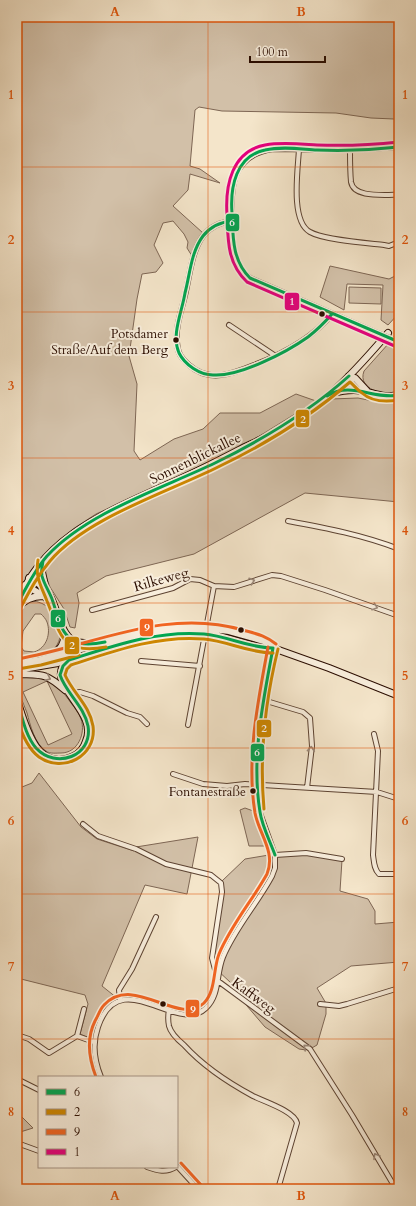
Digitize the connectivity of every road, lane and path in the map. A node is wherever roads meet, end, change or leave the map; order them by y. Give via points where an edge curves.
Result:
1 (399, 147) edge
2 (299, 149) junction
3 (350, 150) junction
4 (399, 195) edge
5 (232, 221) junction
6 (399, 242) edge
7 (332, 314) junction
8 (229, 325) dead end
9 (388, 333) dead end
10 (399, 342) edge
11 (274, 355) junction
12 (349, 376) junction
13 (357, 390) junction
14 (367, 391) junction
15 (330, 394) junction
16 (399, 395) edge
17 (288, 521) dead end
18 (399, 549) edge
19 (43, 561) junction
20 (30, 578) junction
21 (25, 585) junction
22 (214, 586) junction
23 (46, 590) junction
24 (44, 596) junction
25 (17, 606) edge
26 (54, 606) junction
27 (92, 610) dead end
28 (399, 616) edge
29 (64, 630) junction
30 (204, 631) junction
31 (104, 643) junction
32 (273, 648) junction
33 (40, 660) junction
34 (69, 660) junction
35 (141, 661) dead end
36 (200, 666) junction
37 (19, 669) edge
38 (69, 693) junction
39 (399, 696) edge
40 (17, 700) edge
41 (262, 700) junction
42 (147, 724) dead end
43 (188, 725) dead end
44 (374, 734) dead end
45 (173, 774) dead end
46 (257, 785) junction
47 (307, 788) junction
48 (377, 792) junction
49 (399, 799) edge
50 (82, 824) dead end
51 (275, 855) junction
52 (342, 858) dead end
53 (399, 874) edge
54 (156, 917) dead end
55 (218, 981) junction
56 (399, 988) edge
57 (120, 1000) junction
58 (320, 1004) dead end
59 (84, 1008) dead end
60 (169, 1010) junction
61 (17, 1035) edge
62 (77, 1036) junction
63 (94, 1042) junction
64 (101, 1076) edge
65 (17, 1079) edge
66 (38, 1090) edge
67 (17, 1143) edge
68 (38, 1151) edge
69 (150, 1168) edge
70 (174, 1168) edge
71 (177, 1168) edge
72 (198, 1189) edge
73 (278, 1189) edge
74 (396, 1189) edge

1 - 3 street
2 - 3 street
2 - 5 street via 265,150 257,152 245,161 237,172 232,186
2 - 6 street via 297,203 299,215 309,232 384,245
3 - 4 street via 351,182 357,190 365,194
5 - 7 street via 236,259 246,275
5 - 11 street via 217,224 208,230 196,249 177,334 178,350 195,370 216,376 238,372
7 - 10 street, bridge
7 - 11 street via 324,324 303,340
8 - 11 street
9 - 12 main road, Sonnenblickallee
12 - 13 main road via 352,386
12 - 14 main road via 355,378
12 - 15 main road, Sonnenblickallee
13 - 14 main road
13 - 15 main road
14 - 16 main road via 375,395
15 - 19 main road, Sonnenblickallee via 274,432 197,472 94,520 64,541
17 - 18 street via 373,539
19 - 20 main road, Sonnenblickallee
19 - 23 main road via 42,572
20 - 21 main road, Sonnenblickallee
20 - 23 main road
21 - 24 main road
21 - 25 main road, Sonnenblickallee
22 - 27 street, Rilkeweg via 190,579 173,588
22 -> 28 street, Rilkeweg via 234,586 264,576 276,575
22 - 30 street
23 - 26 main road
24 - 25 main road via 35,596
24 - 26 main road
26 - 29 main road
29 - 31 main road via 68,637 76,642
29 - 33 main road via 65,639 59,650
30 - 31 main road via 185,627 150,631
30 - 32 main road via 248,636 264,641
30 - 34 main road via 140,638
30 - 36 street
31 - 33 main road
32 - 39 main road
32 - 41 street
33 - 37 main road
34 - 37 main road
34 - 38 main road via 62,667 60,676
35 - 36 street
36 - 43 street
37 -> 38 main road via 49,677
38 - 40 main road via 86,717 89,733 84,747 77,754 62,759 48,757 38,749 30,737
38 - 42 street via 80,692 93,696 140,718
41 - 46 street
47 -> 41 street via 312,746 310,718 304,712
44 - 48 street via 378,751
45 - 46 street via 203,784
46 - 47 street
46 - 51 street via 261,818
47 - 48 street
48 - 49 street
48 - 53 street via 373,855 375,870 379,874
50 - 55 street, Kaffweg via 98,836 136,849 166,864 211,876 221,883 222,892 212,958
51 - 52 street via 306,853
51 - 55 street via 272,876 230,942 222,960
54 - 57 street via 132,969 119,990
55 - 60 street via 213,999 197,1014 188,1015
74 -> 55 street, Kaffweg via 310,1049
56 - 58 street via 343,1005
57 - 60 street via 146,1002
57 - 63 street via 109,1008 102,1018
59 - 62 street
60 - 73 street via 169,1024 173,1034 199,1061 220,1077 285,1111 296,1121
61 - 62 street via 29,1039 49,1053
62 - 63 street
63 - 64 street via 96,1063
65 - 66 street
67 - 68 street
69 - 70 street via 163,1172
71 - 72 street

